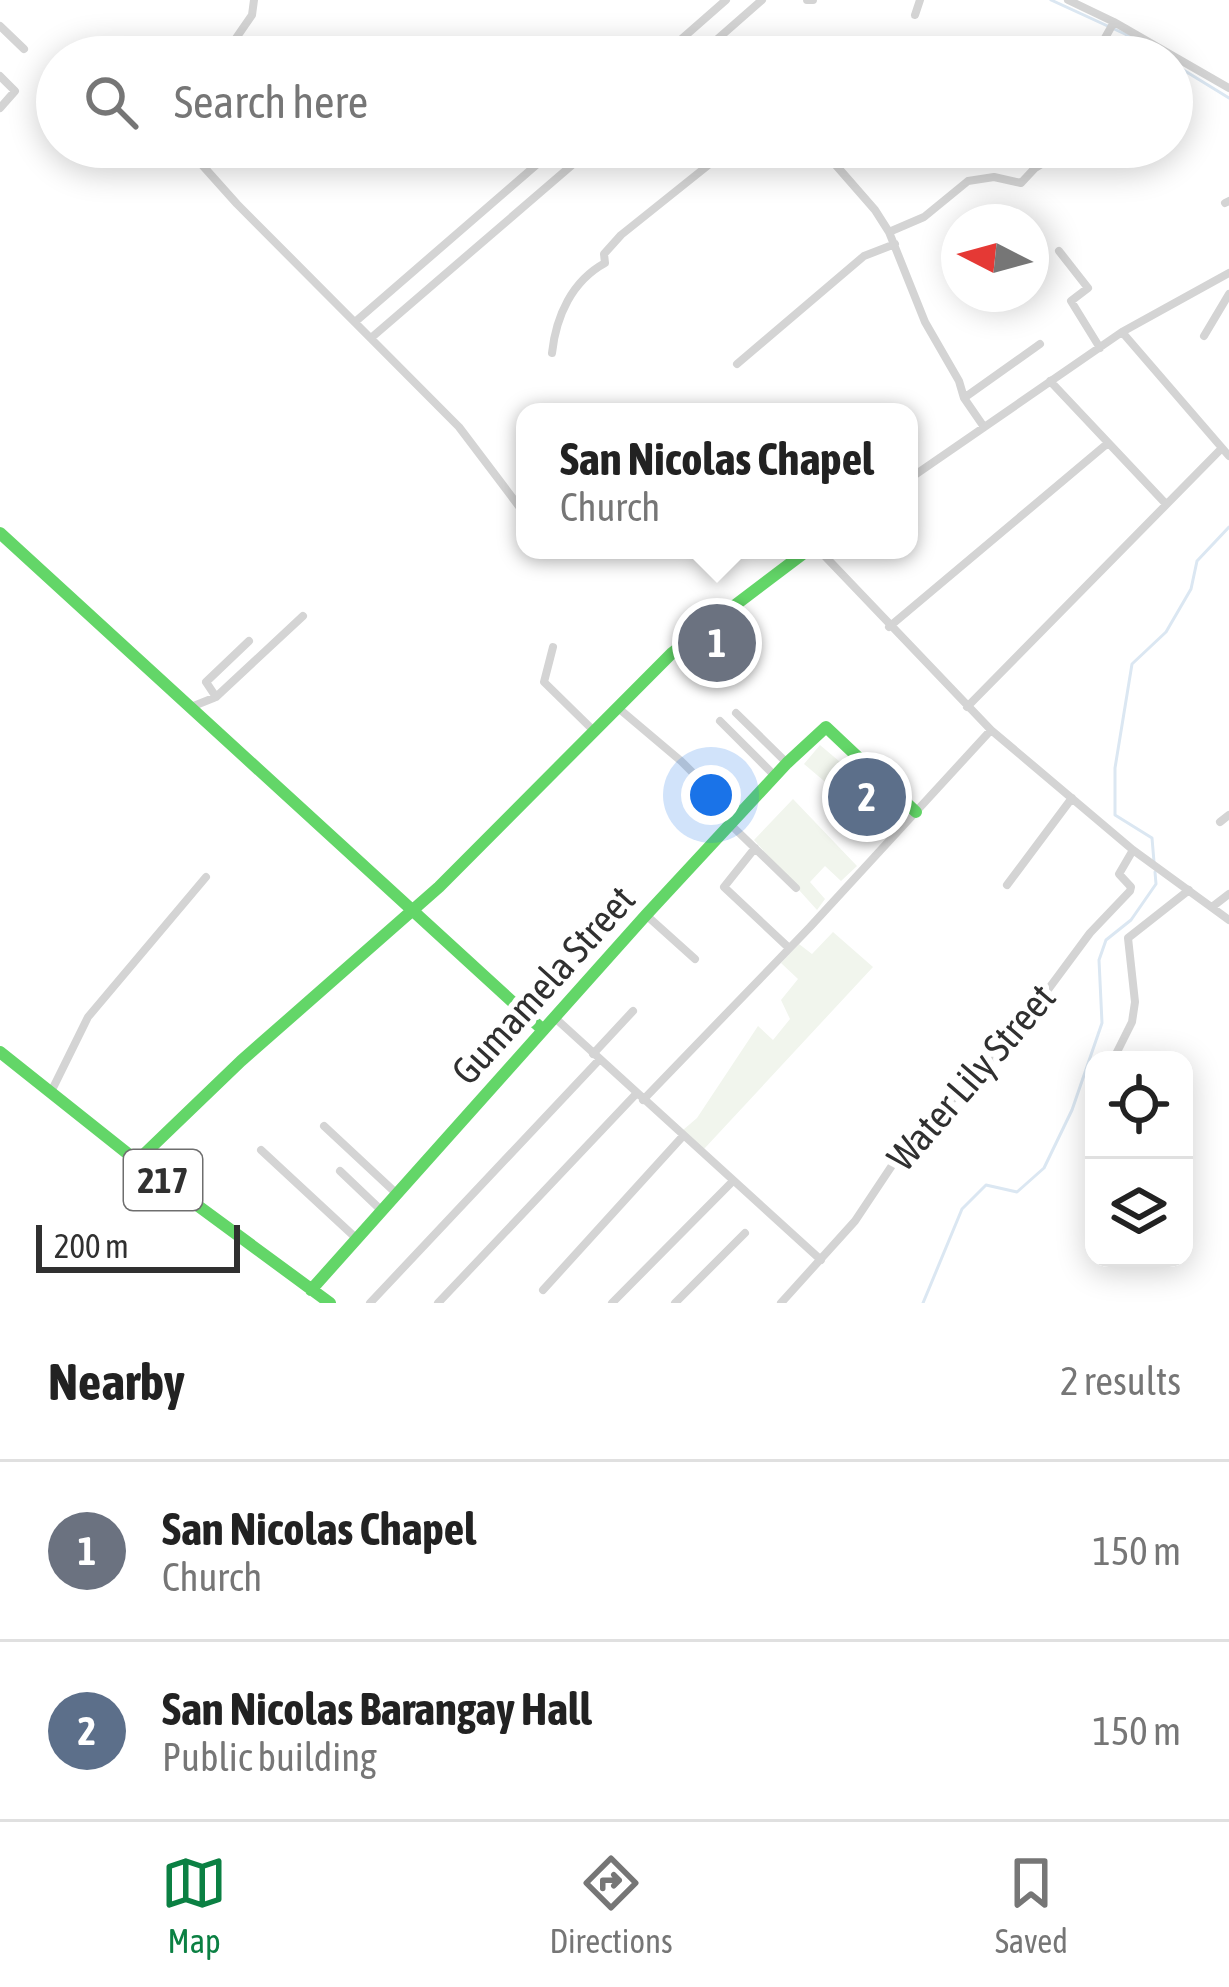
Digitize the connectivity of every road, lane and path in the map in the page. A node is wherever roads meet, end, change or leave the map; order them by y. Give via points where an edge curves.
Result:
1 (254, 0) edge
2 (726, 0) edge
3 (762, 0) edge
4 (920, 0) edge
5 (1068, 0) edge
6 (915, 15) dead end
7 (1114, 22) junction
8 (0, 26) edge
9 (238, 36) edge
10 (685, 36) edge
11 (721, 36) edge
12 (1106, 36) edge
13 (1138, 36) edge
14 (24, 50) dead end
15 (1193, 67) edge
16 (0, 76) edge
17 (1229, 88) edge
18 (0, 108) edge
19 (206, 168) edge
20 (533, 168) edge
21 (569, 168) edge
22 (706, 168) edge
23 (838, 168) edge
24 (1034, 168) edge
25 (889, 232) junction
26 (895, 244) junction
27 (1059, 251) dead end
28 (1227, 277) edge
29 (1229, 294) edge
30 (355, 322) junction
31 (1122, 332) junction
32 (1204, 336) dead end
33 (371, 338) junction
34 (737, 342) dead end
35 (1040, 344) dead end
36 (1100, 348) junction
37 (552, 353) dead end
38 (748, 354) junction
39 (737, 364) dead end
40 (1050, 381) junction
41 (964, 398) junction
42 (984, 427) junction
43 (1108, 443) junction
44 (1222, 448) junction
45 (1229, 456) edge
46 (918, 473) edge
47 (516, 502) edge
48 (1166, 504) junction
49 (0, 533) edge
50 (796, 559) edge
51 (827, 559) edge
52 (303, 616) dead end
53 (890, 627) junction
54 (249, 641) dead end
55 (554, 647) dead end
56 (216, 697) junction
57 (190, 707) junction
58 (617, 707) junction
59 (967, 707) junction
60 (736, 713) dead end
61 (720, 721) dead end
62 (991, 730) junction
63 (594, 731) junction
64 (787, 763) junction
65 (775, 776) junction
66 (1072, 798) junction
67 (916, 812) junction
68 (1229, 815) edge
69 (735, 822) junction
70 (1220, 822) dead end
71 (754, 848) junction
72 (1133, 850) junction
73 (206, 877) dead end
74 (1006, 885) dead end
75 (796, 888) dead end
76 (1189, 890) junction
77 (1229, 894) edge
78 (1212, 907) junction
79 (413, 912) junction
80 (646, 915) junction
81 (1229, 920) edge
82 (789, 948) junction
83 (695, 959) dead end
84 (633, 1011) dead end
85 (554, 1017) junction
86 (542, 1029) junction
87 (1118, 1051) edge
88 (0, 1052) edge
89 (596, 1057) junction
90 (51, 1092) junction
91 (640, 1097) junction
92 (324, 1126) dead end
93 (683, 1136) junction
94 (261, 1150) dead end
95 (137, 1161) junction
96 (340, 1171) dead end
97 (731, 1183) junction
98 (397, 1194) junction
99 (382, 1211) junction
100 (745, 1233) dead end
101 (357, 1239) junction
102 (820, 1260) junction
103 (311, 1290) junction
104 (543, 1290) dead end
105 (330, 1303) edge
106 (370, 1303) edge
107 (437, 1303) edge
108 (612, 1303) edge
109 (675, 1303) edge
110 (781, 1303) edge

1 - 9 street
2 - 10 street
3 - 11 street
4 - 6 street
5 - 7 street
7 - 12 street
7 - 13 street
8 - 14 street
15 - 17 street
16 - 18 street via 15,91
19 - 30 street
20 - 30 street
21 - 33 street
22 - 37 street via 586,273 562,308
23 - 25 street
24 - 25 street via 1021,183 968,181 924,217
25 - 26 street
26 - 38 street via 863,256
26 - 41 street
27 - 36 street via 1088,288 1071,302
28 - 31 street
29 - 32 street
30 - 33 street
31 - 36 street
31 - 44 street
33 - 47 street via 460,427
34 - 38 street
35 - 41 street
36 - 40 street
38 - 39 street
40 - 42 street
40 - 43 street
41 - 42 street
42 - 46 street
43 - 48 street
43 - 53 street
44 - 45 street
44 - 48 street
48 - 59 street
49 - 57 street
50 - 58 street via 672,652
51 - 53 street
52 - 56 street
53 - 59 street
54 - 56 street via 206,682
55 - 63 street via 544,682
56 - 57 street
57 - 79 street
58 - 63 street
58 - 69 street
59 - 62 street
60 - 64 street
61 - 65 street
62 - 66 street
62 - 67 street
63 - 79 street
64 - 65 street, Gumamela Street
64 - 67 street, Gumamela Street via 826,727
65 - 69 street, Gumamela Street
66 - 72 street
66 - 74 street
67 - 82 street
68 - 70 street
69 - 71 street
69 - 80 street, Gumamela Street
71 - 75 street
71 - 82 street via 724,887
72 - 76 street
72 - 102 street, Water Lily Street via 1119,874 1130,891 1004,1048 905,1146
73 - 90 street via 88,1017
76 - 78 street
76 - 87 street via 1128,938 1135,1002
77 - 78 street
78 - 81 street
79 - 86 street
79 - 95 street
80 - 83 street
80 - 85 street, Gumamela Street
82 - 91 street
84 - 89 street
85 - 86 street, Gumamela Street
85 - 89 street
86 - 98 street, Gumamela Street
88 - 90 street, 217
89 - 91 street
89 - 106 street
90 - 95 street, 217
91 - 93 street
91 - 107 street
92 - 98 street
93 - 97 street
93 - 104 street
94 - 101 street
95 - 103 street, 217
96 - 99 street
97 - 102 street
97 - 108 street
98 - 99 street, Gumamela Street
99 - 101 street, Gumamela Street
100 - 109 street
101 - 103 street, Gumamela Street
102 - 110 street, Water Lily Street
103 - 105 street, 217

